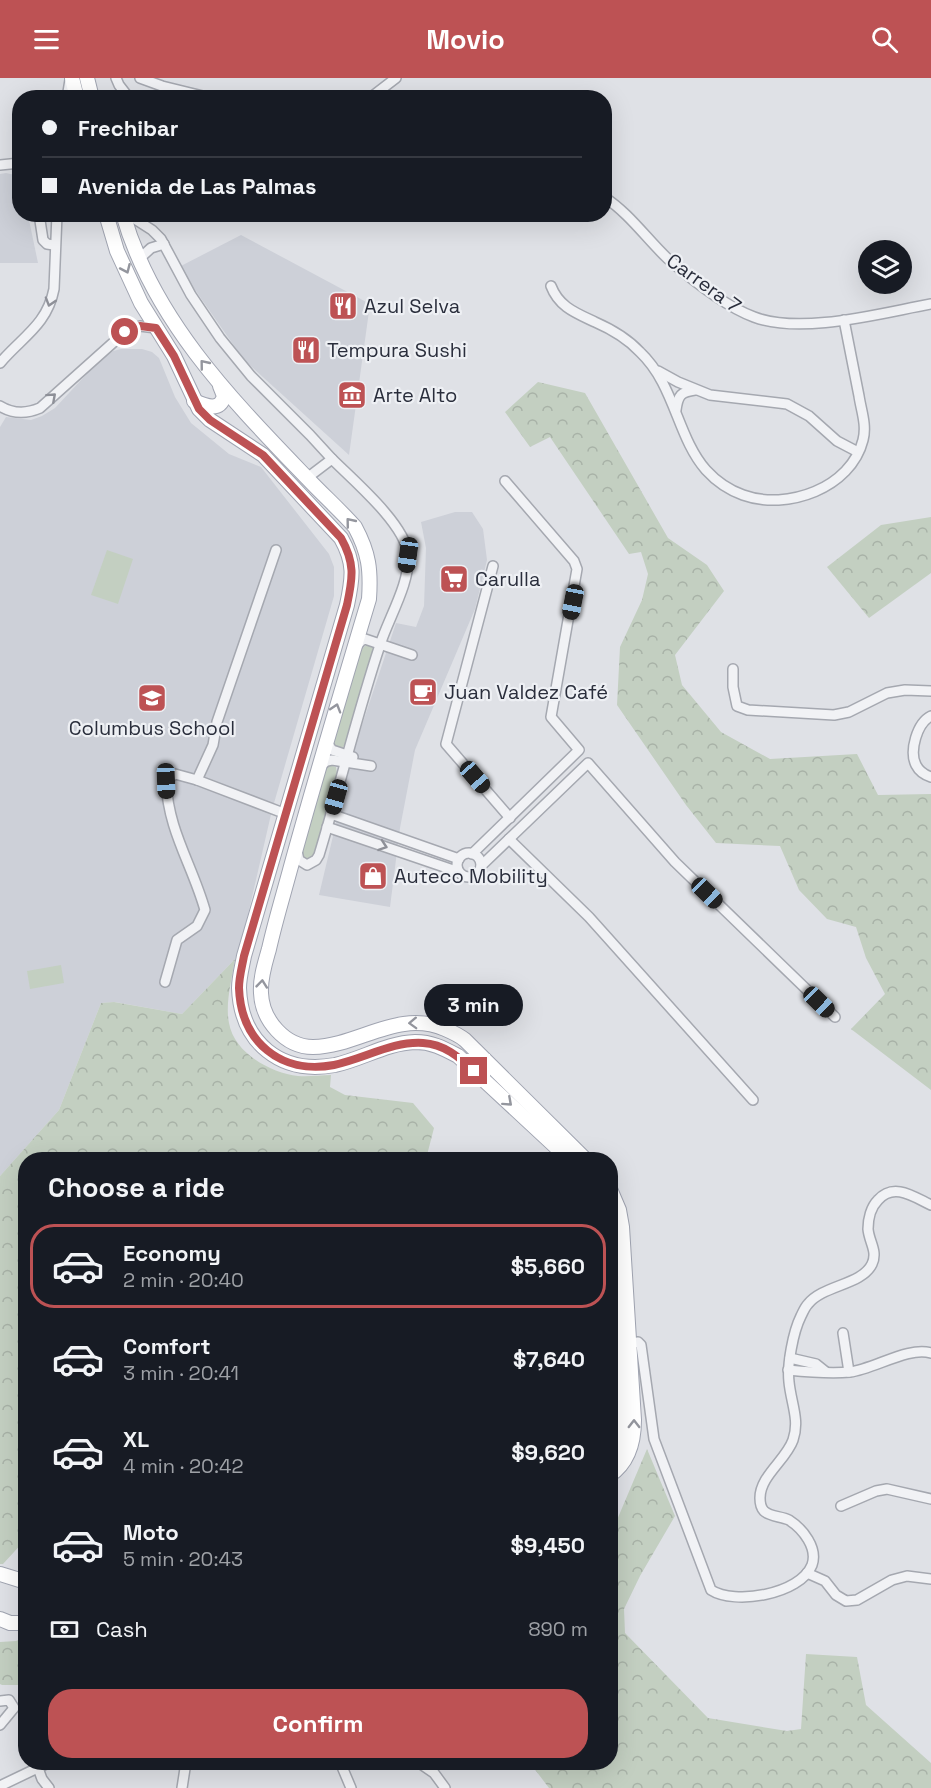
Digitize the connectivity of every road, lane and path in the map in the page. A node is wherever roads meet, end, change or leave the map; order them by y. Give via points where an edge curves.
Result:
1 (140, 78) edge
2 (396, 78) edge
3 (179, 90) edge
4 (380, 90) edge
5 (612, 203) edge
6 (40, 222) edge
7 (56, 222) edge
8 (109, 222) edge
9 (127, 222) edge
10 (138, 222) edge
11 (54, 244) junction
12 (164, 244) junction
13 (139, 259) junction
14 (551, 286) dead end
15 (931, 304) edge
16 (844, 320) junction
17 (156, 328) junction
18 (0, 363) edge
19 (658, 371) junction
20 (220, 386) junction
21 (695, 390) junction
22 (194, 401) junction
23 (0, 406) edge
24 (676, 410) junction
25 (858, 453) junction
26 (332, 459) junction
27 (307, 478) junction
28 (505, 481) dead end
29 (276, 550) dead end
30 (493, 566) dead end
31 (380, 643) junction
32 (354, 650) junction
33 (412, 655) dead end
34 (733, 669) dead end
35 (931, 691) edge
36 (931, 716) edge
37 (326, 741) junction
38 (347, 759) junction
39 (372, 763) dead end
40 (319, 767) junction
41 (931, 777) edge
42 (197, 780) junction
43 (286, 814) junction
44 (331, 814) junction
45 (510, 818) junction
46 (327, 827) junction
47 (509, 838) junction
48 (298, 840) junction
49 (472, 854) junction
50 (459, 859) junction
51 (481, 866) junction
52 (459, 872) junction
53 (165, 982) dead end
54 (835, 1017) dead end
55 (753, 1101) dead end
56 (561, 1152) edge
57 (578, 1152) edge
58 (931, 1206) edge
59 (618, 1208) edge
60 (843, 1333) dead end
61 (630, 1342) junction
62 (931, 1353) edge
63 (790, 1358) junction
64 (618, 1361) edge
65 (788, 1370) junction
66 (826, 1372) junction
67 (849, 1372) junction
68 (618, 1448) edge
69 (618, 1467) edge
70 (931, 1498) edge
71 (841, 1506) dead end
72 (807, 1573) junction
73 (0, 1574) edge
74 (931, 1579) edge
75 (18, 1580) edge
76 (0, 1620) edge
77 (18, 1623) edge
78 (0, 1701) edge
79 (0, 1725) edge
80 (34, 1770) edge
81 (39, 1770) edge
82 (185, 1770) edge
83 (343, 1770) edge
84 (430, 1770) edge
85 (0, 1786) edge
86 (49, 1788) edge
87 (182, 1788) edge
88 (351, 1788) edge
89 (445, 1788) edge

1 - 3 street
2 - 4 street
5 - 16 street, Carrera 7 via 669,259 732,308 779,324
6 - 11 street via 43,240
7 - 11 street
8 -> 17 main road via 126,271
9 - 13 main road
10 - 12 street
11 -> 18 street via 54,289 46,314
12 - 13 street via 151,248
12 - 26 street via 190,295 220,338 251,376
20 -> 13 main road via 169,317
14 - 19 street via 565,307 627,341
15 - 16 street, Carrera 7
16 - 25 street via 865,428
17 - 22 main road via 174,356
23 -> 17 street via 19,413 40,408 125,332 140,326
19 - 21 street
19 - 24 street
20 - 22 main road via 224,400 215,407
20 - 27 main road
21 - 24 street via 678,397
21 - 25 street via 787,404
22 - 43 main road via 210,420 263,455 341,538 353,570 347,605
24 - 25 street via 705,469 744,496 781,499 819,490 839,478
26 - 27 street
26 - 31 street via 390,519 407,548 404,583
32 -> 27 main road via 369,599 368,556 355,527
28 - 45 street via 578,569 551,717 579,750
29 - 42 street via 217,722 213,746
30 - 45 street via 446,744
31 - 32 street via 365,639
31 - 33 street
31 - 38 street
37 -> 32 main road
34 - 35 street via 737,706 748,710 834,715 887,693
36 - 41 street via 915,738 914,752 915,765
37 - 38 street
37 - 40 main road
38 - 39 street
38 - 40 street via 332,760
38 - 44 street
40 - 48 main road
42 - 43 street
42 - 53 street via 175,774 166,781 174,832 205,910 197,926 177,940
43 -> 56 main road via 240,976 242,1009 255,1040 273,1056 305,1067 344,1063 401,1044 440,1046 458,1056
44 - 46 street
44 - 50 street
45 - 49 street
46 - 48 street via 319,855 312,864 299,860
46 -> 52 street
47 - 51 street
47 - 54 street via 588,763 675,862
47 - 55 street via 589,917
57 -> 48 main road via 461,1036 438,1026 399,1024 315,1047 292,1042 279,1033 265,1014 262,981
49 - 50 street
49 - 51 street
50 - 52 street
51 - 52 street via 472,877
58 - 63 street via 906,1193 890,1191 874,1204 868,1232 874,1254 871,1265 862,1276 819,1294 807,1304
59 - 61 main road
60 - 67 street
69 -> 61 main road via 627,1458 634,1434
61 - 72 street via 641,1344 654,1439 711,1590 720,1596 766,1594 781,1591
62 - 67 street via 912,1353
63 - 65 street
63 - 66 street via 816,1364
64 - 68 main road via 622,1414
65 - 66 street
65 - 72 street via 797,1425 793,1442 760,1490 759,1501 763,1510 789,1521 811,1544 814,1554
66 - 67 street
70 - 71 street via 887,1489
72 - 74 street via 825,1581 846,1601 857,1600 907,1576
73 - 75 main road
76 - 77 main road
78 - 79 street via 9,1700 14,1708
80 - 85 street
81 - 86 street
82 - 87 street
83 - 88 street
84 - 89 street

